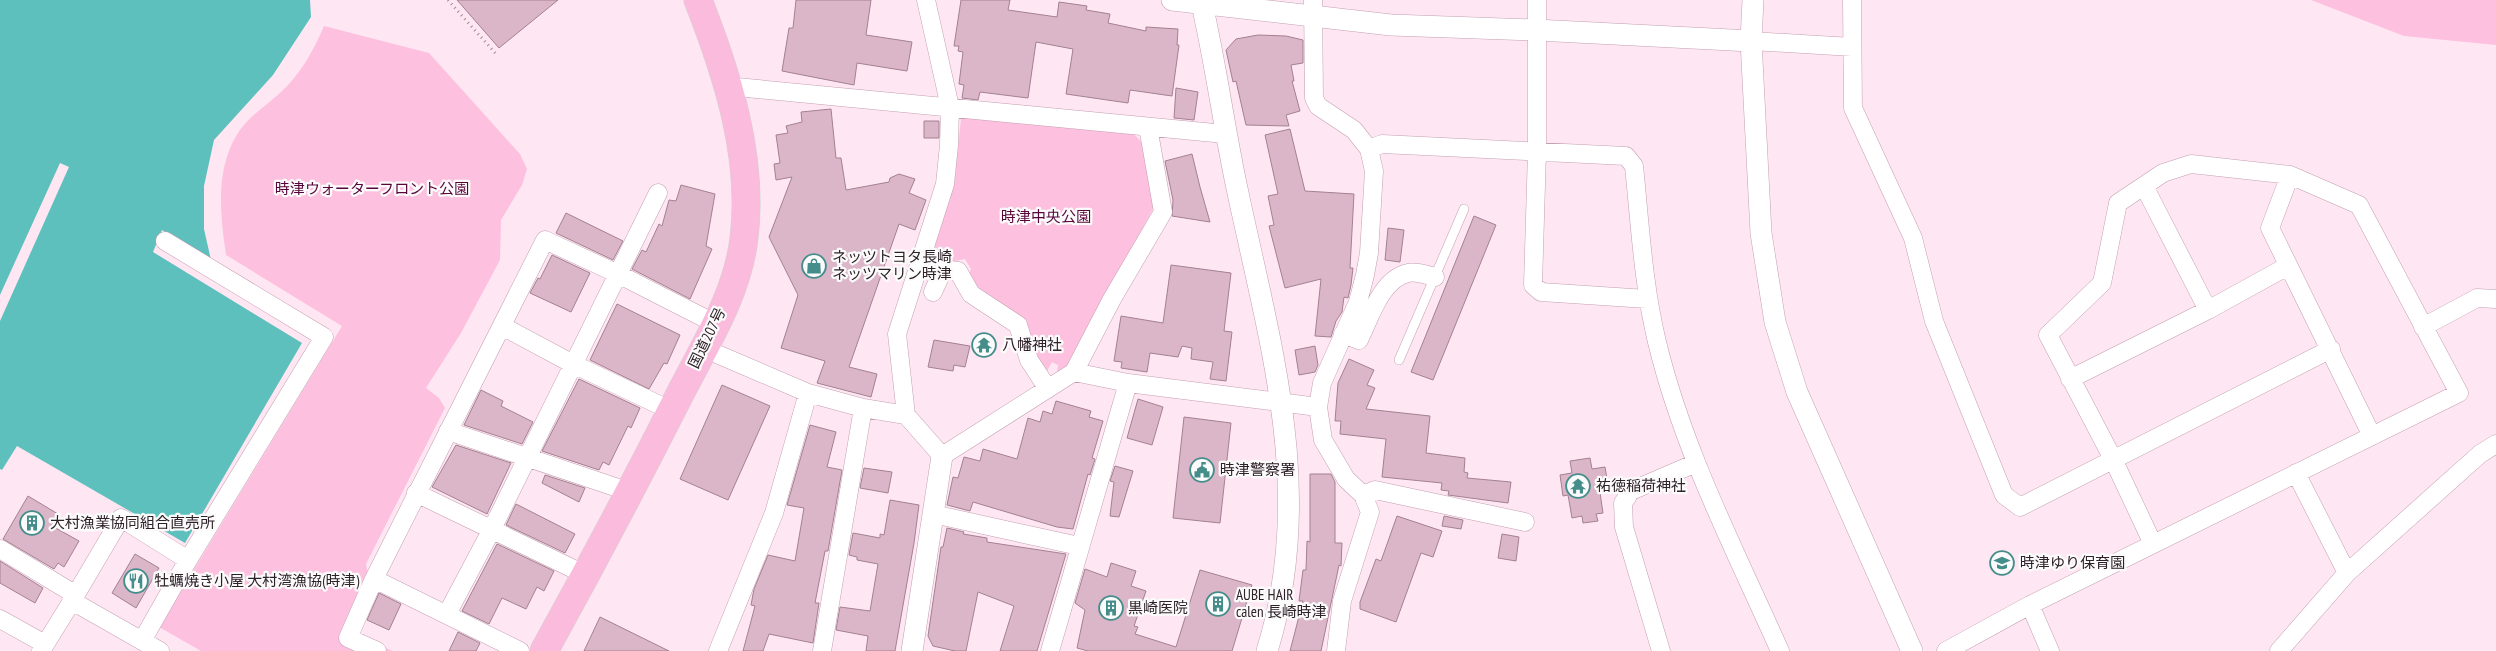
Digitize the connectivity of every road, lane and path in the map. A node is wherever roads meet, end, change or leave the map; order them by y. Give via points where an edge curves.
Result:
1 (448, 0) edge
2 (698, 0) edge
3 (926, 0) edge
4 (1172, 0) edge
5 (1537, 0) edge
6 (1753, 0) edge
7 (1852, 0) edge
8 (1202, 2) edge
9 (1313, 9) edge
10 (1536, 30) junction
11 (1752, 41) junction
12 (1852, 47) junction
13 (496, 54) dead end
14 (726, 86) junction
15 (950, 107) junction
16 (1148, 128) junction
17 (1225, 134) junction
18 (1369, 149) junction
19 (1537, 151) junction
20 (2290, 175) junction
21 (2144, 186) junction
22 (658, 193) dead end
23 (1464, 208) dead end
24 (165, 241) dead end
25 (2288, 266) junction
26 (618, 274) junction
27 (1435, 277) junction
28 (933, 292) dead end
29 (2496, 299) edge
30 (1647, 300) junction
31 (2208, 310) junction
32 (716, 324) junction
33 (502, 326) junction
34 (2423, 327) junction
35 (1343, 334) junction
36 (703, 348) junction
37 (2331, 349) junction
38 (1399, 360) dead end
39 (574, 364) junction
40 (1074, 372) junction
41 (2070, 378) junction
42 (1128, 383) junction
43 (1048, 389) junction
44 (808, 393) junction
45 (1282, 402) junction
46 (1318, 406) junction
47 (863, 408) junction
48 (672, 410) junction
49 (906, 415) junction
50 (448, 431) junction
51 (2372, 436) junction
52 (2496, 444) edge
53 (942, 456) junction
54 (528, 457) junction
55 (2113, 460) junction
56 (1696, 463) junction
57 (2296, 473) junction
58 (630, 492) junction
59 (416, 493) junction
60 (1363, 495) junction
61 (933, 514) junction
62 (1525, 522) dead end
63 (492, 529) junction
64 (2153, 544) junction
65 (1079, 546) junction
66 (0, 549) edge
67 (188, 560) junction
68 (2347, 573) junction
69 (586, 575) junction
70 (374, 579) junction
71 (74, 598) junction
72 (2030, 605) junction
73 (447, 614) junction
74 (0, 619) edge
75 (142, 641) junction
76 (43, 648) edge
77 (160, 651) edge
78 (377, 651) edge
79 (520, 651) edge
80 (544, 651) edge
81 (718, 651) edge
82 (822, 651) edge
83 (912, 651) edge
84 (1050, 651) edge
85 (1267, 651) edge
86 (1336, 651) edge
87 (1661, 651) edge
88 (1780, 651) edge
89 (1912, 651) edge
90 (1946, 651) edge
91 (2050, 651) edge
92 (2279, 651) edge

1 - 13 path
2 - 14 highway, 国道207号
3 - 15 street
4 - 8 street
5 - 10 street
6 - 11 street
7 - 12 street
8 - 9 street
8 - 17 street
9 - 10 street via 1391,25
9 - 18 street via 1314,98 1318,106 1354,130
10 - 11 street
10 - 19 street
11 - 12 street
11 - 89 street via 1760,233 1776,322 1798,392
12 - 55 street via 1853,108 1913,238 1934,321 2004,495 2020,507
14 - 15 street
14 - 32 highway, 国道207号 via 743,146 747,203 742,248
15 - 16 street
15 - 49 street via 945,184 897,334
16 - 17 street
16 - 40 street via 1163,212 1112,298
17 - 45 street
18 - 19 street via 1382,144
18 - 35 street via 1374,170 1369,253 1358,302
19 - 30 street via 1626,156 1634,166
19 - 30 street via 1532,285 1541,292
20 - 21 street via 2191,164 2162,172
20 - 25 street via 2270,228
20 - 34 street via 2360,205
21 - 31 street
21 - 41 street via 2118,203 2102,283 2048,335
22 - 26 street
23 - 27 lane
24 - 67 street via 324,337
25 - 31 street
25 - 37 street
26 - 32 street
26 - 33 street via 544,240
26 - 39 street
27 - 35 street via 1408,273 1394,280 1380,298 1359,340
27 - 38 lane
28 - 43 street via 942,272 958,271 971,294 1018,325 1029,360
29 - 34 street via 2477,298
30 - 56 street via 1669,388
31 - 41 street
32 - 36 highway, 国道207号
33 - 39 street
33 - 50 street
34 - 51 street via 2459,393
35 - 46 street via 1322,383
36 - 44 street
36 - 48 highway, 国道207号
37 - 51 street
37 - 55 street
39 - 48 street
39 - 54 street
40 - 42 street
40 - 43 street
41 - 55 street
42 - 45 street
42 - 65 street
43 - 53 street
44 - 47 street
44 - 81 street via 774,513
45 - 46 street
45 - 85 street via 1289,479 1288,549 1277,619
46 - 60 street via 1323,440 1346,479
47 - 49 street
47 - 82 street
48 - 58 highway, 国道207号
49 - 53 street
50 - 54 street
50 - 59 street
51 - 57 street
52 - 68 street via 2480,454
53 - 61 street
54 - 58 street
54 - 63 street
55 - 64 street
56 - 87 street via 1631,492 1623,503 1624,527
56 - 88 street
57 - 64 street
57 - 68 street
58 - 69 highway, 国道207号
59 - 63 street
59 - 70 street
60 - 62 street via 1375,490
60 - 86 street via 1370,512 1342,601
61 - 65 street
61 - 83 street
63 - 69 street
63 - 73 street
64 - 72 street
65 - 84 street
66 - 71 street
67 - 71 street via 121,518
67 - 75 street
68 - 92 street
69 - 80 highway, 国道207号
70 - 73 street
70 - 78 street via 348,638
71 - 75 street
71 - 76 street
72 - 90 street
72 - 91 street
73 - 79 street
74 - 76 street
75 - 77 street

